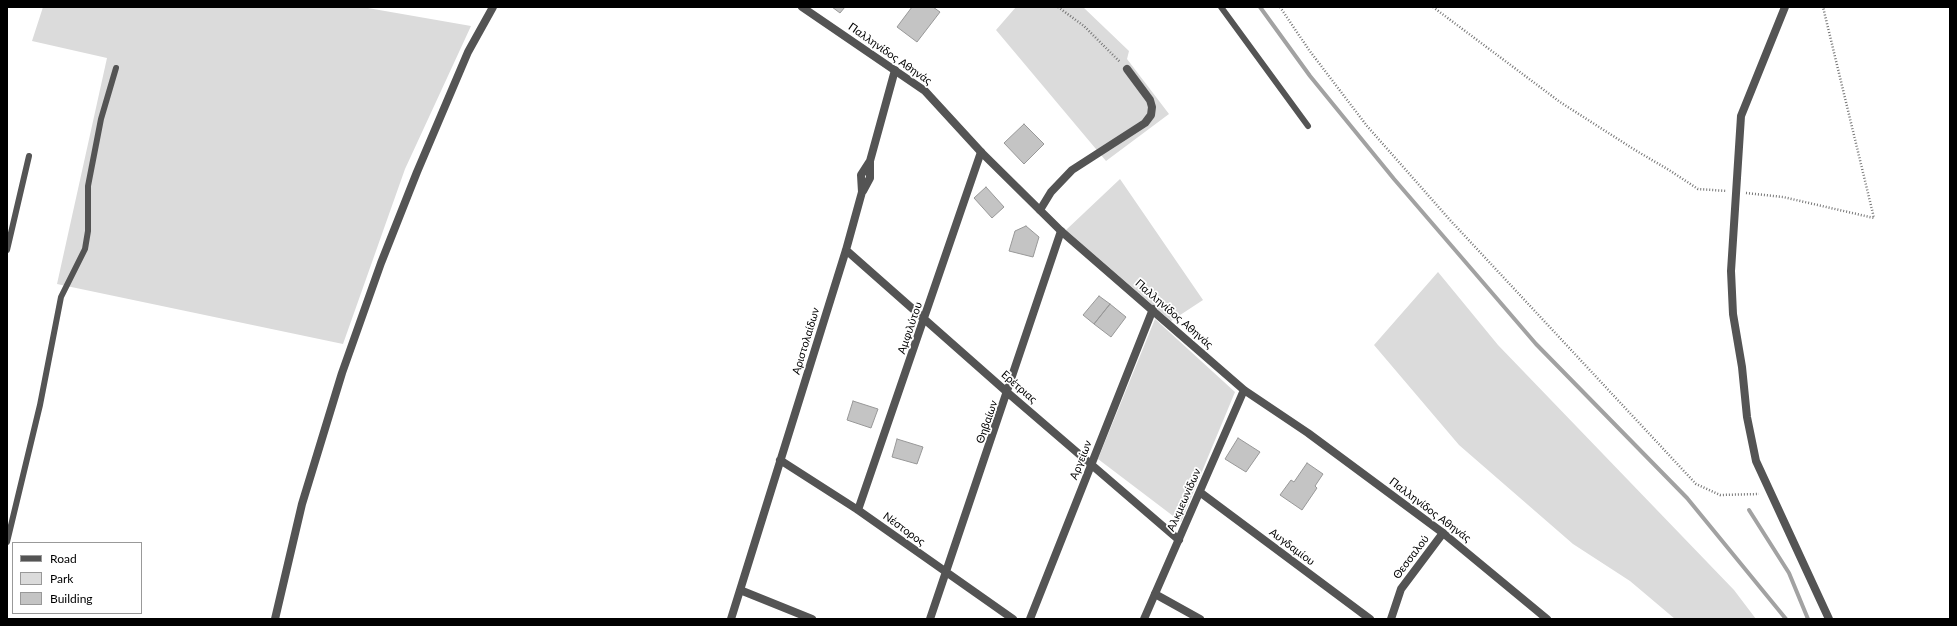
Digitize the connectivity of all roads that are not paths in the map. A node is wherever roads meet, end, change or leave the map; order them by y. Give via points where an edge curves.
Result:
1 (493, 7) edge
2 (1221, 7) edge
3 (1785, 7) edge
4 (804, 8) edge
5 (116, 68) dead end
6 (1127, 69) road end
7 (895, 70) junction
8 (1308, 126) dead end
9 (982, 152) junction
10 (29, 156) dead end
11 (1040, 210) junction
12 (1061, 231) junction
13 (7, 250) edge
14 (846, 250) junction
15 (1153, 309) junction
16 (924, 319) junction
17 (1244, 390) junction
18 (1008, 393) junction
19 (780, 460) junction
20 (1092, 464) junction
21 (1201, 493) junction
22 (858, 510) junction
23 (1443, 533) junction
24 (1179, 540) junction
25 (7, 542) edge
26 (946, 573) junction
27 (740, 590) junction
28 (1155, 594) junction
29 (275, 619) edge
30 (731, 619) edge
31 (812, 619) edge
32 (930, 619) edge
33 (1013, 619) edge
34 (1030, 619) edge
35 (1144, 619) edge
36 (1200, 619) edge
37 (1370, 619) edge
38 (1391, 619) edge
39 (1547, 619) edge
40 (1829, 619) edge

1 - 29 street via 468,52 417,172 344,366 302,504
2 - 8 lane
3 - 40 street via 1741,116 1731,271 1733,314 1747,417 1756,461
4 - 7 street, Παλληνίδος Αθηνάς
5 - 25 lane via 101,118 88,186 88,231 85,249 61,297 40,405
6 - 11 street via 1150,100 1151,115 1145,123 1072,170 1050,192
7 - 9 street, Παλληνίδος Αθηνάς via 925,91
7 - 14 street, Αριστολαίδων via 870,161 861,175 862,192
9 - 11 street, Παλληνίδος Αθηνάς
9 - 16 street, Αμφιλύτου
10 - 13 lane
11 - 12 street, Παλληνίδος Αθηνάς
12 - 15 street, Παλληνίδος Αθηνάς
12 - 18 street, Θηβαίων
14 - 16 street, Ερέτριας
14 - 19 street, Αριστολαίδων
15 - 17 street, Παλληνίδος Αθηνάς
15 - 20 street, Αργείων
16 - 18 street, Ερέτριας
16 - 22 street, Αμφιλύτου
17 - 21 street, Αλκμεωνίδων
17 - 23 street, Παλληνίδος Αθηνάς via 1308,433
18 - 20 street, Ερέτριας
18 - 26 street, Θηβαίων
19 - 22 street, Νέστορος
19 - 27 street, Αριστολαίδων
20 - 24 street, Ερέτριας
20 - 34 street, Αργείων
21 - 24 street, Αλκμεωνίδων
21 - 37 street, Αυγδαμίου
22 - 26 street, Νέστορος
23 - 38 street, Θεσσαλού via 1401,589
23 - 39 street, Παλληνίδος Αθηνάς
24 - 28 street, Αλκμεωνίδων
26 - 32 street, Θηβαίων
26 - 33 street, Νέστορος
27 - 30 street, Αριστολαίδων
27 - 31 street
28 - 35 street, Αλκμεωνίδων
28 - 36 street

